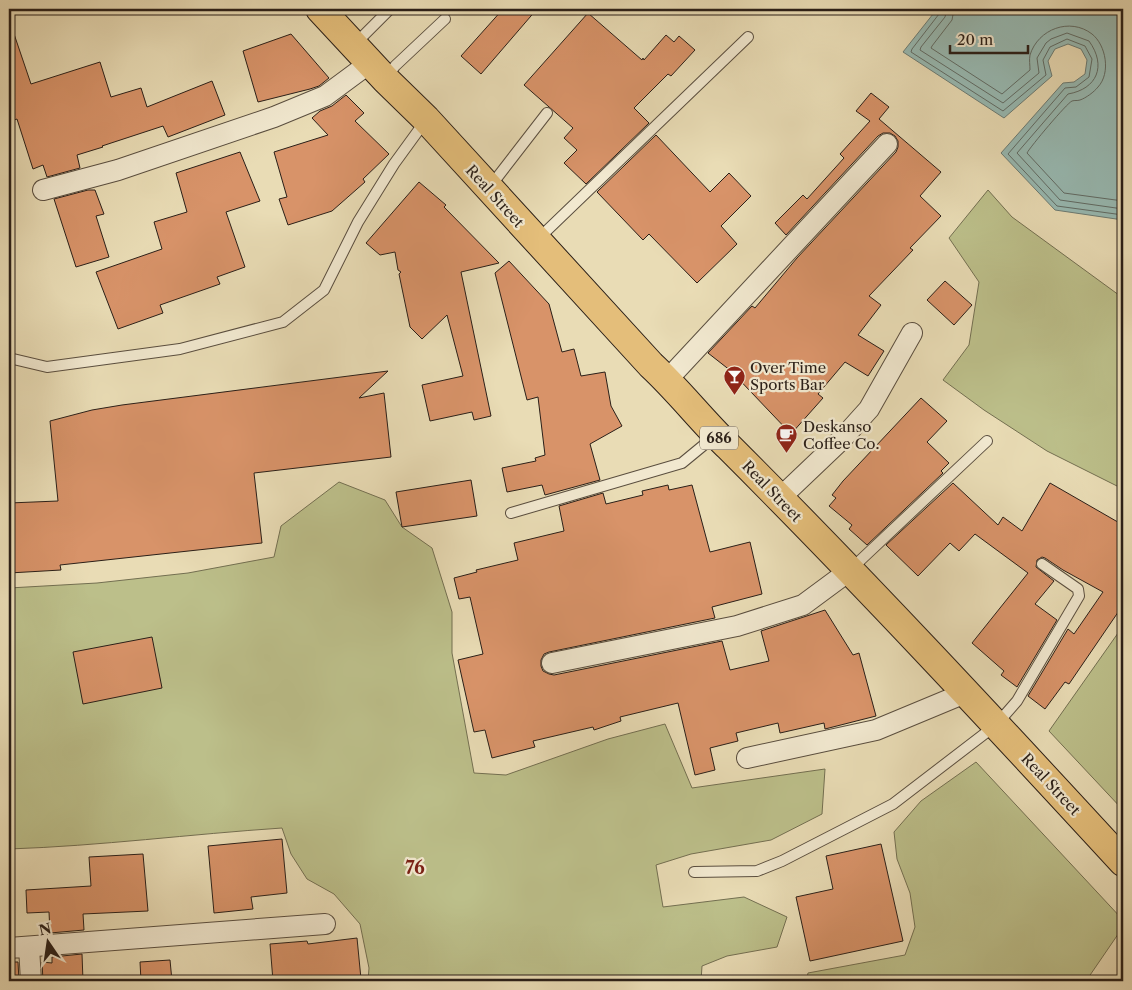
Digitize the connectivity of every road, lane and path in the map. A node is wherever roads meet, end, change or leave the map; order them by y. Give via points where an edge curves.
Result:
1 (320, 9) edge
2 (390, 9) edge
3 (444, 19) dead end
4 (748, 37) dead end
5 (370, 62) junction
6 (547, 113) dead end
7 (426, 119) junction
8 (887, 144) dead end
9 (489, 189) junction
10 (43, 190) dead end
11 (536, 241) junction
12 (912, 333) dead end
13 (9, 358) edge
14 (667, 380) junction
15 (716, 435) junction
16 (988, 441) dead end
17 (780, 498) junction
18 (511, 513) dead end
19 (1042, 564) dead end
20 (849, 571) junction
21 (552, 663) dead end
22 (965, 694) junction
23 (996, 725) junction
24 (747, 758) dead end
25 (1123, 862) edge
26 (694, 872) dead end
27 (325, 924) dead end
28 (9, 948) edge
29 (29, 948) junction
30 (31, 981) edge

1 - 5 main road, Real Street / 686
2 - 5 lane
3 - 5 lane via 395,66
4 - 11 lane
5 - 7 main road, Real Street / 686
5 - 10 street via 324,96 274,117 118,170
6 - 9 lane
7 - 9 main road, Real Street / 686
7 - 13 lane via 358,222 324,290 284,322 180,349 56,366
8 - 14 street
9 - 11 main road, Real Street / 686
11 - 14 main road, Real Street / 686
12 - 17 street via 869,409
14 - 15 main road, Real Street / 686
15 - 17 main road, Real Street / 686
15 - 18 lane via 682,463
16 - 20 lane
17 - 20 main road, Real Street / 686
19 - 23 lane via 1078,588 1079,596 1016,701
20 - 21 street via 803,605 737,626
20 - 22 main road, Real Street / 686
22 - 23 main road, Real Street / 686
22 - 24 street via 876,730
23 - 25 main road, Real Street / 686
23 - 26 lane via 893,804 782,861 757,871
27 - 29 street
28 - 29 street
29 - 30 street

